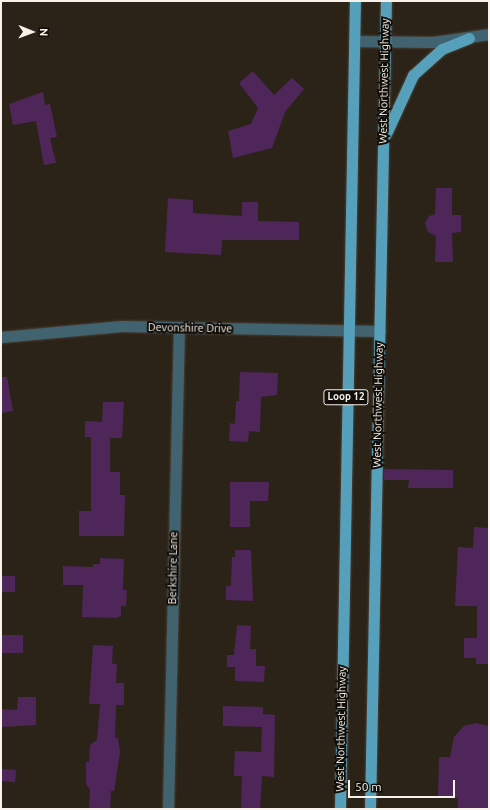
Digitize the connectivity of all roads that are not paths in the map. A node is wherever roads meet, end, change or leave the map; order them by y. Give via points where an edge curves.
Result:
1 (355, 1) edge
2 (386, 1) edge
3 (489, 34) edge
4 (469, 38) junction
5 (354, 41) junction
6 (385, 42) junction
7 (383, 140) junction
8 (179, 328) junction
9 (347, 331) junction
10 (380, 331) junction
11 (1, 337) edge
12 (168, 809) edge
13 (340, 809) edge
14 (370, 809) edge

1 - 5 main road, West Northwest Highway / Loop 12
2 - 6 main road, West Northwest Highway / Loop 12
3 - 4 street
4 - 6 street
4 - 7 main road via 442,49 413,75
5 - 6 street
5 - 9 main road, West Northwest Highway / Loop 12
6 - 7 main road, West Northwest Highway / Loop 12
7 - 10 main road, West Northwest Highway / Loop 12
8 - 9 street, Devonshire Drive
8 - 11 street, Devonshire Drive via 108,327
8 - 12 street, Berkshire Lane
9 - 10 street, Devonshire Drive
9 - 13 main road, West Northwest Highway / Loop 12
10 - 14 main road, West Northwest Highway / Loop 12

